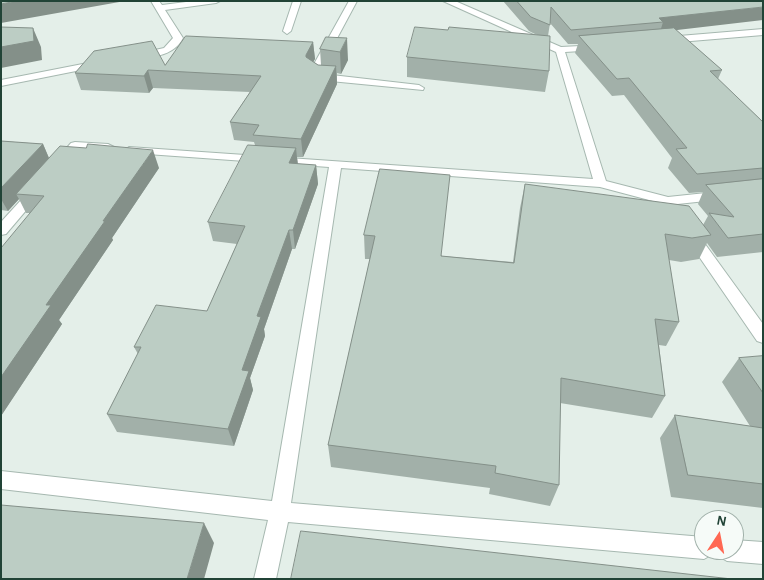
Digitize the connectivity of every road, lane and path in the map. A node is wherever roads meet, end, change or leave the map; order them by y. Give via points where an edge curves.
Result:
1 (216, 1) edge
2 (297, 1) edge
3 (353, 1) edge
4 (447, 1) edge
5 (158, 5) edge
6 (286, 31) dead end
7 (763, 32) edge
8 (656, 41) edge
9 (608, 46) edge
10 (560, 50) junction
11 (128, 59) edge
12 (108, 62) edge
13 (1, 82) edge
14 (419, 88) dead end
15 (336, 164) junction
16 (601, 183) junction
17 (763, 192) edge
18 (668, 201) junction
19 (1, 231) edge
20 (763, 337) edge
21 (1, 480) edge
22 (280, 512) junction
23 (694, 547) edge
24 (744, 551) edge
25 (763, 553) edge
26 (265, 579) edge

1 - 5 street
2 - 6 street
3 - 14 street via 314,73 320,77
4 - 10 street
5 - 11 street via 178,38 175,46
7 - 8 street
9 - 10 street
10 - 16 street
12 - 13 street
15 - 16 street
15 - 19 street via 76,145
15 - 22 street
16 - 18 street
17 - 18 street
18 - 20 street
21 - 22 street
22 - 23 street
22 - 26 street
24 - 25 street

